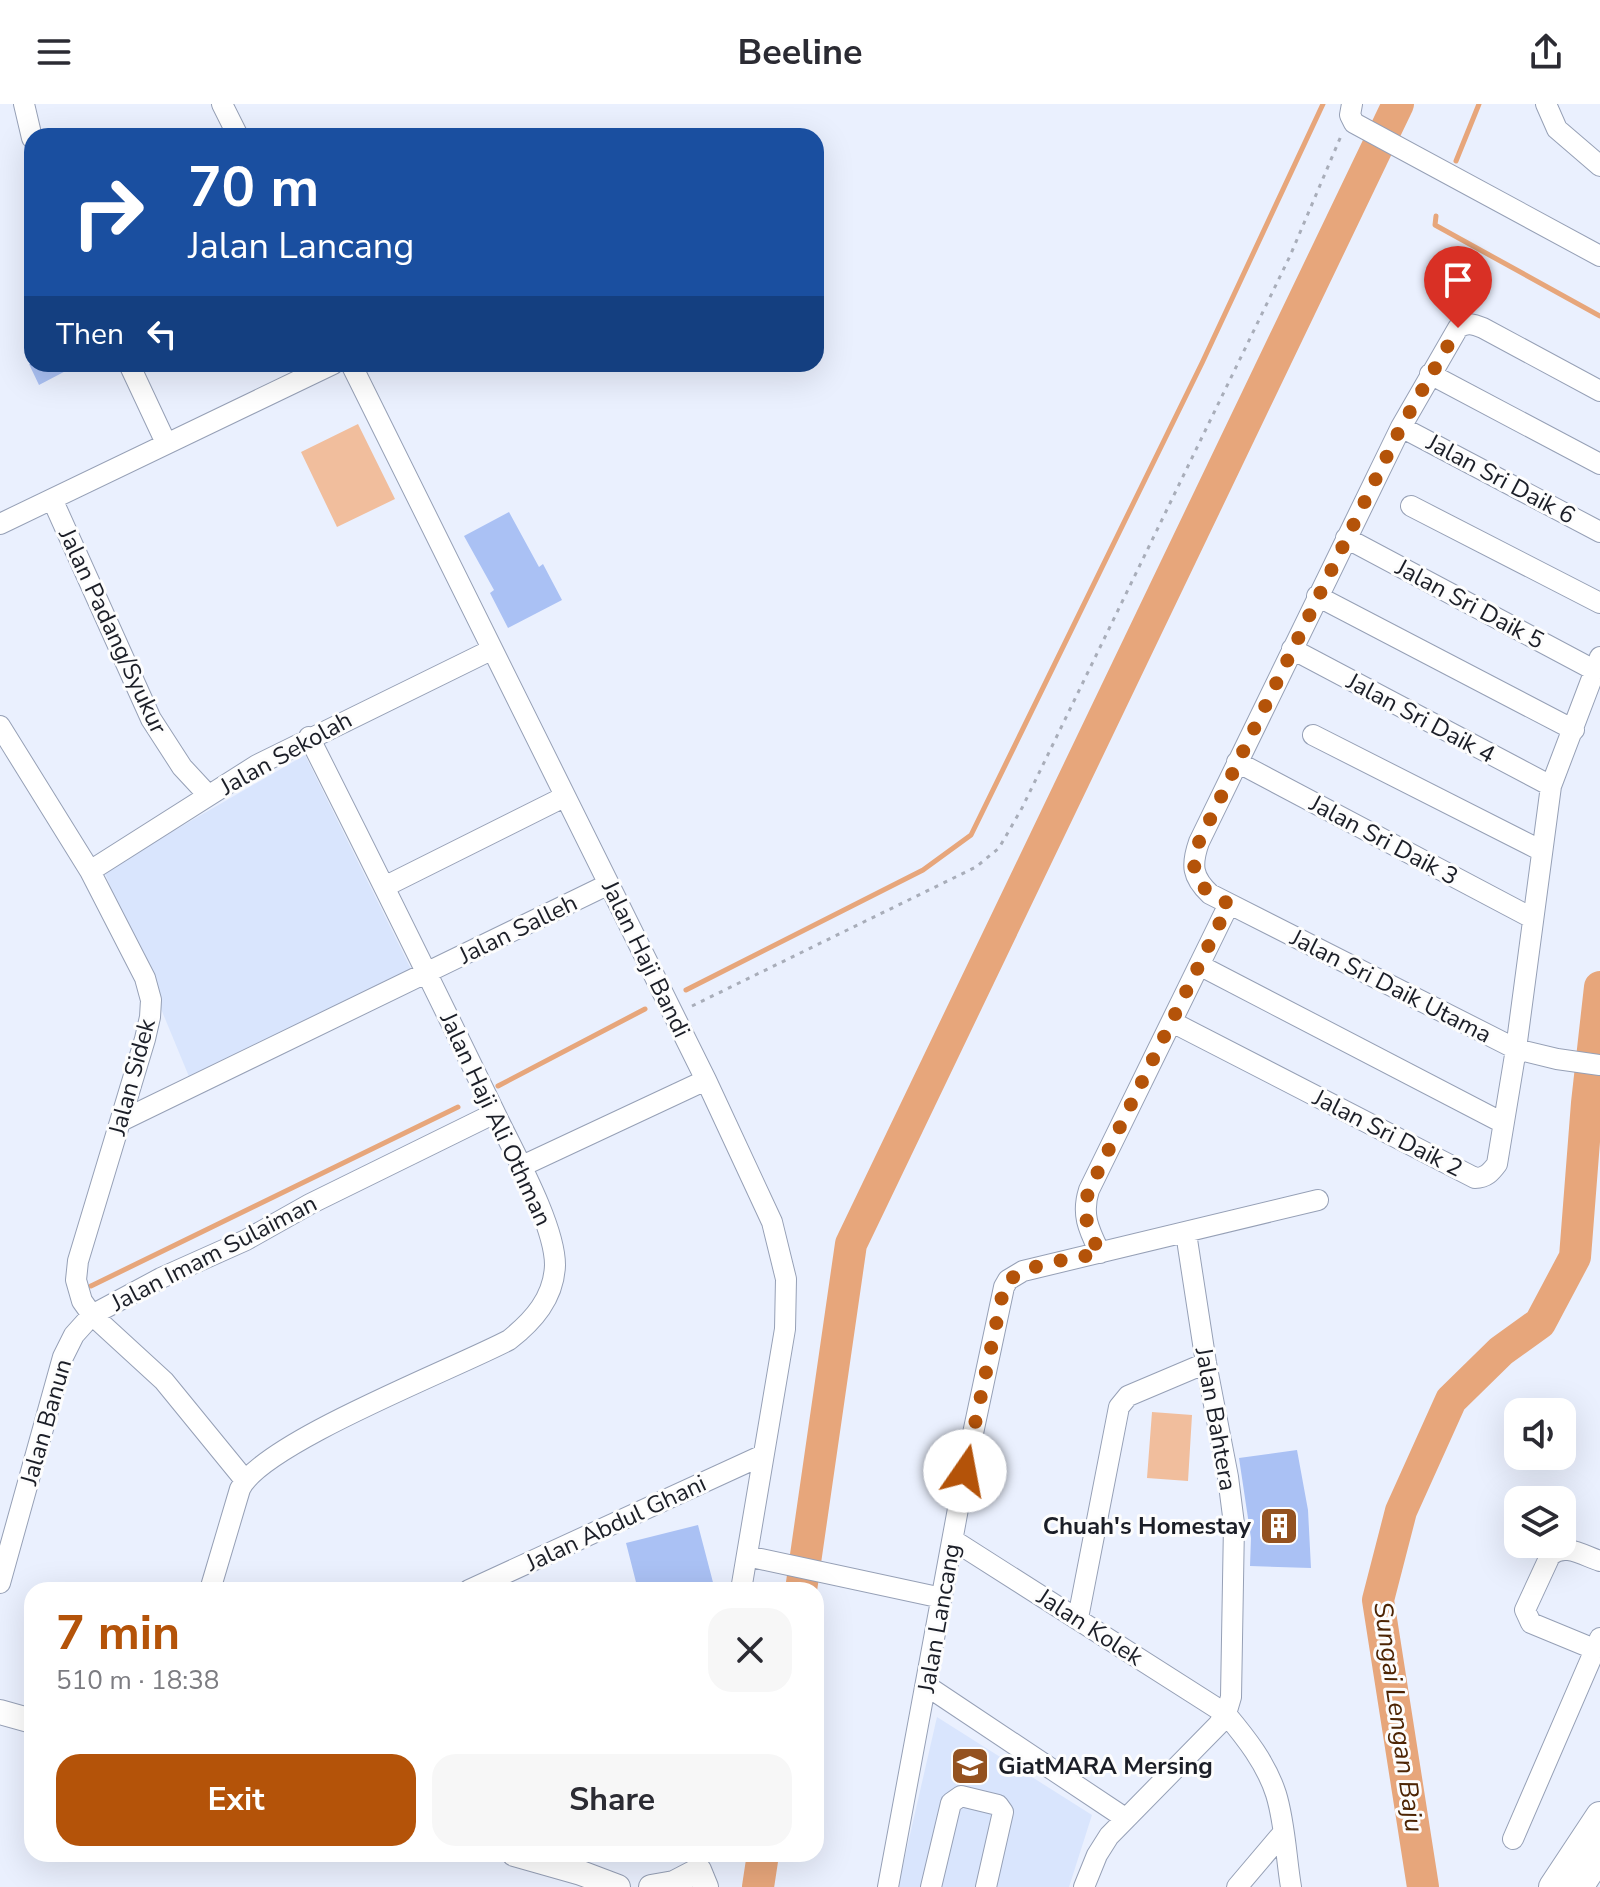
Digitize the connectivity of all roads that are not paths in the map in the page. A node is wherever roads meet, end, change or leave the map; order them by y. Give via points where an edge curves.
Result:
1 (24, 104) edge
2 (222, 104) edge
3 (1546, 104) edge
4 (1352, 114) edge
5 (30, 128) edge
6 (234, 128) edge
7 (1600, 166) edge
8 (1600, 256) edge
9 (133, 372) edge
10 (316, 372) edge
11 (355, 372) edge
12 (1430, 374) junction
13 (1600, 391) edge
14 (1401, 427) junction
15 (166, 443) junction
16 (1600, 464) edge
17 (53, 501) junction
18 (1411, 506) dead end
19 (0, 524) edge
20 (1600, 532) edge
21 (1346, 538) junction
22 (1317, 596) junction
23 (1600, 603) edge
24 (1292, 649) junction
25 (491, 650) junction
26 (1597, 663) edge
27 (0, 726) edge
28 (1574, 730) junction
29 (1313, 735) dead end
30 (309, 737) junction
31 (1237, 762) junction
32 (1551, 786) junction
33 (208, 795) junction
34 (564, 797) junction
35 (1542, 851) junction
36 (90, 871) junction
37 (609, 884) junction
38 (384, 887) junction
39 (1229, 904) junction
40 (1532, 918) junction
41 (1199, 965) junction
42 (428, 974) junction
43 (1172, 1022) junction
44 (1516, 1049) junction
45 (1600, 1065) edge
46 (706, 1080) junction
47 (495, 1113) junction
48 (121, 1121) junction
49 (1503, 1123) junction
50 (520, 1167) junction
51 (1318, 1200) dead end
52 (1186, 1233) junction
53 (1100, 1253) junction
54 (92, 1315) junction
55 (1206, 1363) junction
56 (763, 1455) junction
57 (244, 1479) junction
58 (953, 1540) junction
59 (747, 1556) junction
60 (1600, 1561) edge
61 (212, 1582) edge
62 (486, 1582) edge
63 (742, 1582) edge
64 (0, 1583) edge
65 (942, 1598) junction
66 (1078, 1618) junction
67 (1597, 1644) edge
68 (927, 1686) junction
69 (0, 1712) edge
70 (1226, 1714) junction
71 (24, 1719) edge
72 (1600, 1816) edge
73 (1125, 1818) junction
74 (1282, 1834) junction
75 (1513, 1839) dead end
76 (1594, 1857) edge
77 (542, 1862) edge
78 (700, 1875) edge
79 (618, 1887) edge
80 (651, 1887) edge
81 (888, 1887) edge
82 (931, 1887) edge
83 (986, 1887) edge
84 (1084, 1887) edge
85 (1237, 1887) edge
86 (1291, 1887) edge
87 (1553, 1887) edge
88 (1579, 1887) edge

1 - 5 street
2 - 6 street
3 - 7 street via 1557,129
4 - 8 street via 1411,153
9 - 15 street
10 - 15 street
11 - 25 street, Jalan Haji Bandi
12 - 13 street via 1452,335 1472,324
12 - 14 street
12 - 16 street
14 - 20 street, Jalan Sri Daik 6
14 - 21 street
15 - 17 street
17 - 19 street
17 - 33 street, Jalan Padang/Syukur via 151,719
18 - 23 street
21 - 22 street
21 - 26 street, Jalan Sri Daik 5
22 - 24 street
22 - 28 street
24 - 31 street
24 - 32 street, Jalan Sri Daik 4
25 - 30 street, Jalan Sekolah
25 - 34 street, Jalan Haji Bandi
26 - 28 street, Jalan Sri Daik 2
27 - 36 street, Jalan Sidek
28 - 32 street, Jalan Sri Daik 2
29 - 35 street
30 - 33 street, Jalan Sekolah
30 - 38 street, Jalan Haji Ali Othman
31 - 39 street, Jalan Sri Daik Utama via 1192,867 1210,894
31 - 40 street, Jalan Sri Daik 3
32 - 35 street, Jalan Sri Daik 2
33 - 36 street, Jalan Sekolah
34 - 37 street, Jalan Haji Bandi
34 - 38 street
35 - 40 street, Jalan Sri Daik 2
36 - 48 street, Jalan Sidek via 151,1000
37 - 42 street, Jalan Salleh
37 - 46 street, Jalan Haji Bandi
38 - 42 street, Jalan Haji Ali Othman
39 - 41 street
39 - 44 street, Jalan Sri Daik Utama
40 - 44 street, Jalan Sri Daik 2
41 - 43 street
41 - 49 street
42 - 47 street, Jalan Haji Ali Othman
42 - 48 street, Jalan Salleh
43 - 49 street, Jalan Sri Daik 2 via 1475,1178 1491,1173 1497,1164
43 - 53 street via 1084,1205
44 - 45 street, Jalan Sri Daik Utama
44 - 49 street, Jalan Sri Daik 2
46 - 50 street
46 - 56 street, Jalan Haji Bandi via 772,1222 786,1279 785,1329
47 - 50 street, Jalan Haji Ali Othman
47 - 54 street, Jalan Imam Sulaiman
48 - 54 street, Jalan Sidek via 78,1261 76,1280
50 - 57 street, Jalan Haji Ali Othman via 552,1237 555,1266 550,1290 527,1326 486,1352 284,1449
51 - 52 street, Jalan Lancang
52 - 53 street, Jalan Lancang
52 - 55 street, Jalan Bahtera
53 - 58 street, Jalan Lancang via 1023,1271 1004,1287
54 - 57 street, Jalan Imam Sulaiman via 164,1381
54 - 64 street, Jalan Banun via 63,1357
55 - 66 street via 1128,1396 1119,1407
55 - 70 street, Jalan Bahtera via 1234,1524 1231,1697
56 - 59 street, Jalan Haji Bandi
56 - 62 street, Jalan Abdul Ghani
57 - 61 street
58 - 65 street, Jalan Lancang
58 - 66 street, Jalan Kolek
59 - 63 street, Jalan Haji Bandi
59 - 65 street
60 - 67 street via 1556,1550 1525,1610 1531,1623
65 - 68 street, Jalan Lancang
66 - 70 street, Jalan Kolek
67 - 75 street
68 - 73 street
68 - 81 street, Jalan Lancang
69 - 71 main road
70 - 73 street
70 - 74 street via 1271,1782
72 - 76 highway
73 - 84 street via 1097,1855
74 - 85 street
74 - 86 street
76 - 87 highway
76 - 88 highway
77 - 79 main road
78 - 80 main road
82 - 83 street via 951,1803 961,1796 998,1805 1003,1812

